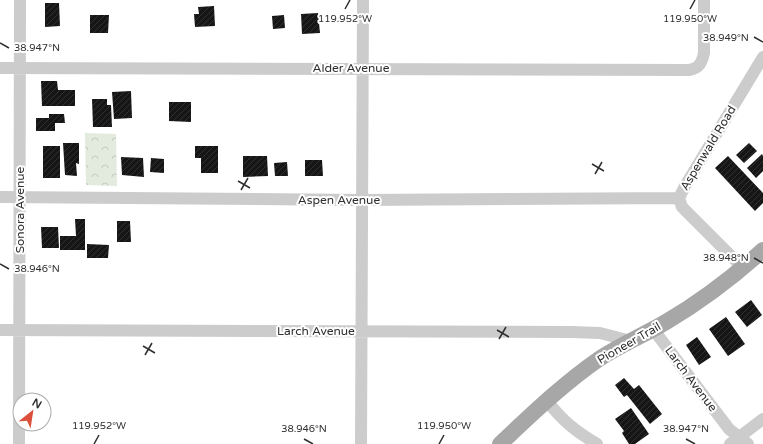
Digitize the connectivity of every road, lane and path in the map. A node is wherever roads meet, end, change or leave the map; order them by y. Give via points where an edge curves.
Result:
1 (20, 0) edge
2 (363, 0) edge
3 (704, 0) edge
4 (763, 57) edge
5 (0, 68) edge
6 (20, 68) junction
7 (363, 68) junction
8 (0, 198) edge
9 (20, 198) junction
10 (679, 198) junction
11 (362, 200) junction
12 (763, 250) edge
13 (743, 268) junction
14 (653, 329) junction
15 (0, 330) edge
16 (19, 330) junction
17 (362, 331) junction
18 (631, 341) junction
19 (547, 401) junction
20 (763, 419) edge
21 (739, 442) edge
22 (18, 444) edge
23 (361, 444) edge
24 (500, 444) edge
25 (597, 444) edge

1 - 6 street, Sonora Avenue
2 - 7 street
3 - 7 street, Alder Avenue via 704,53 696,69
4 - 10 street, Aspenwald Road
5 - 6 street, Alder Avenue
6 - 7 street, Alder Avenue
6 - 9 street, Sonora Avenue
7 - 11 street
8 - 9 street, Aspen Avenue
9 - 11 street, Aspen Avenue
9 - 16 street, Sonora Avenue
10 - 11 street, Aspen Avenue
10 - 13 street, Aspenwald Road via 682,207
11 - 17 street
12 - 13 main road, Pioneer Trail
13 - 14 main road, Pioneer Trail via 698,301
14 - 18 main road, Pioneer Trail
14 - 21 street, Larch Avenue
15 - 16 street, Larch Avenue
16 - 17 street, Larch Avenue
16 - 22 street, Sonora Avenue
17 - 18 street, Larch Avenue via 600,333
17 - 23 street
18 - 19 main road, Pioneer Trail via 600,359
19 - 24 main road, Pioneer Trail
19 - 25 street via 573,429
20 - 21 street

